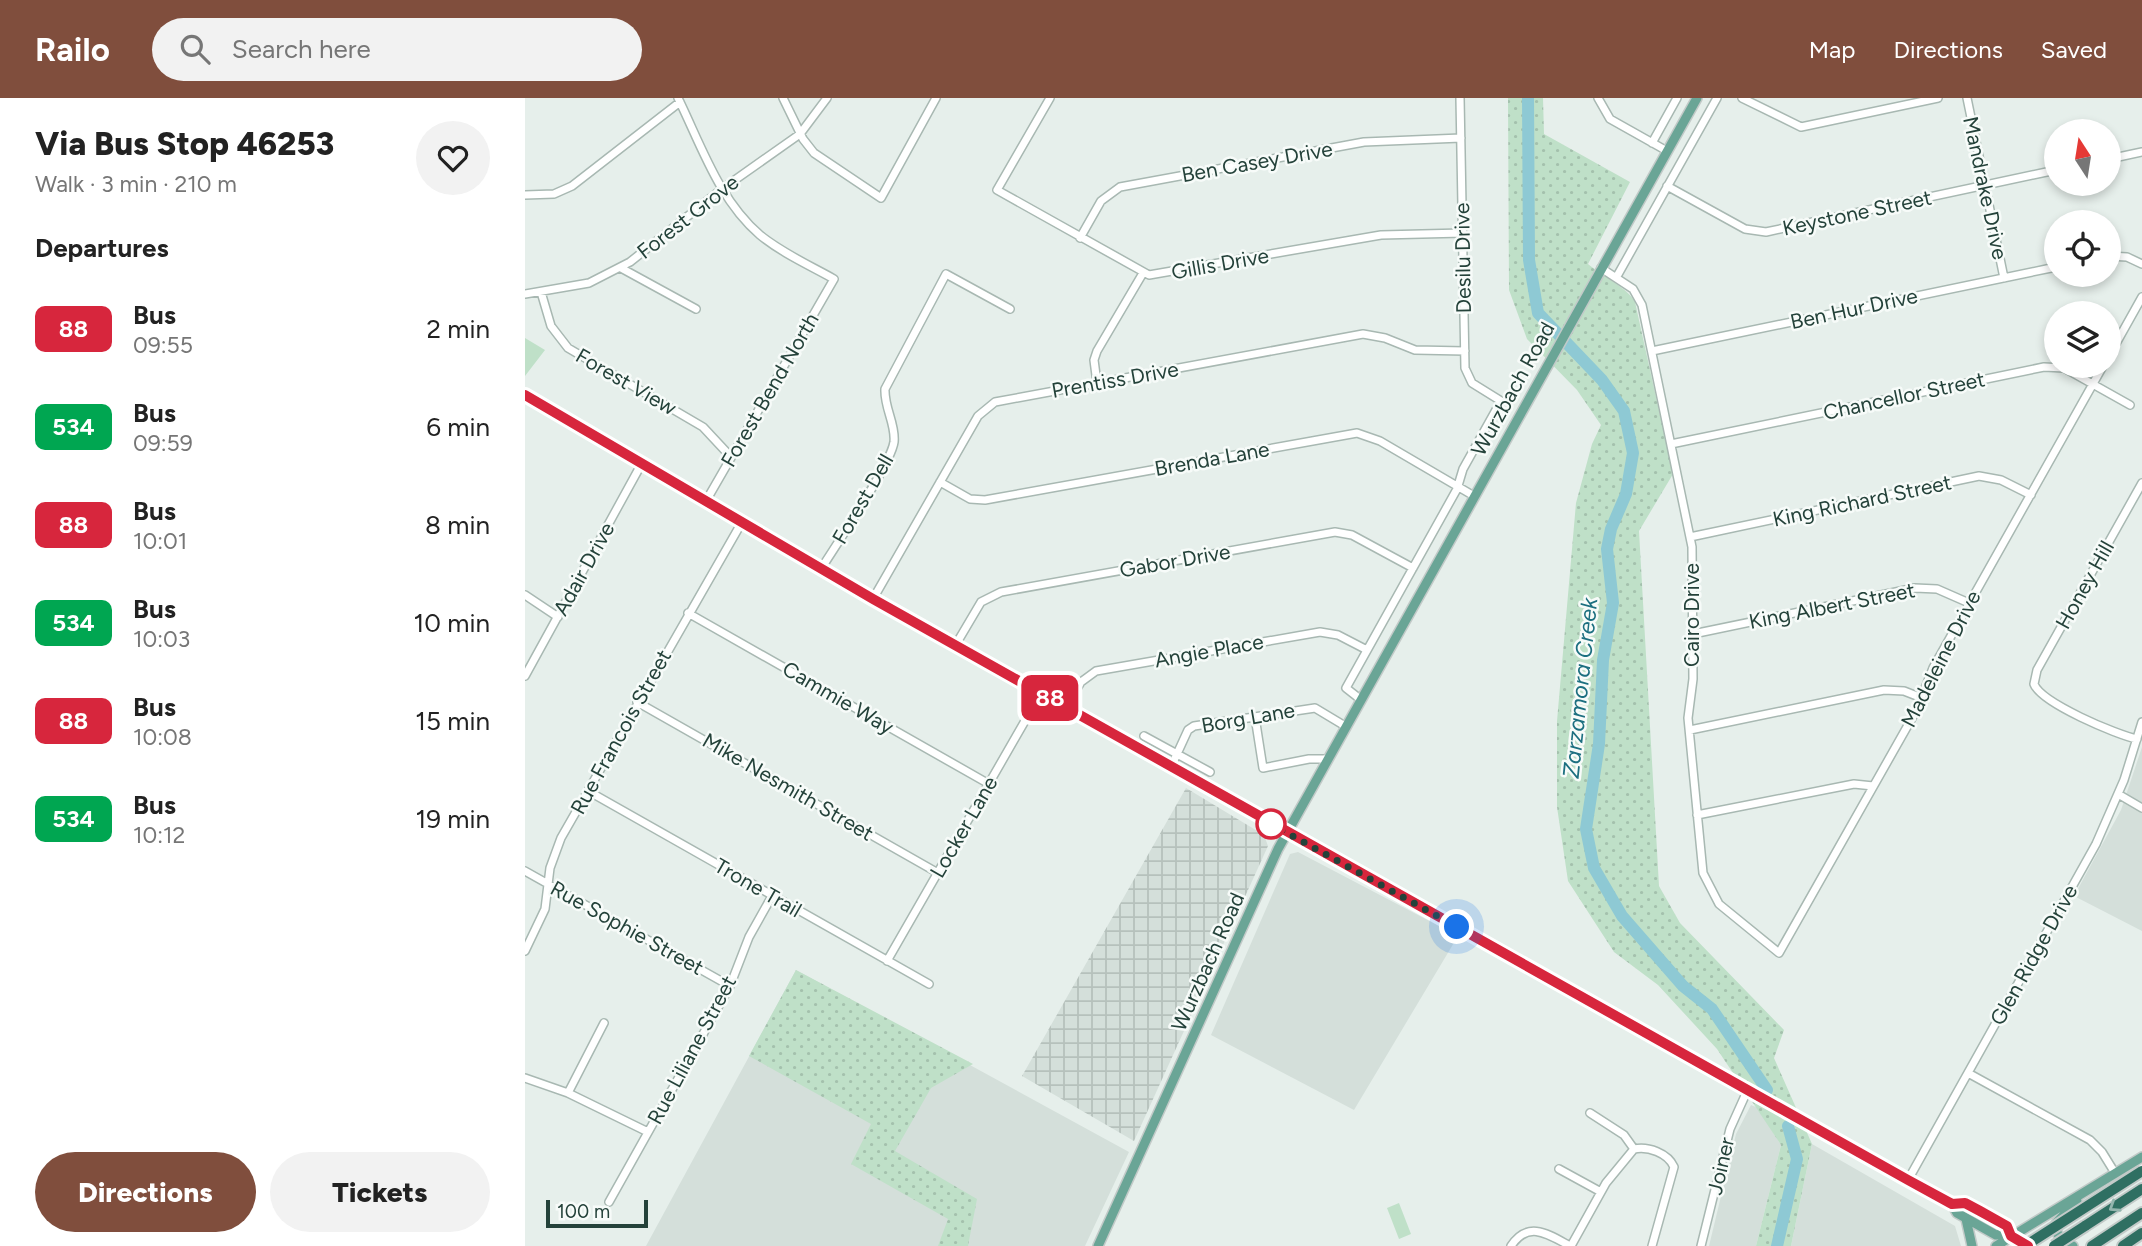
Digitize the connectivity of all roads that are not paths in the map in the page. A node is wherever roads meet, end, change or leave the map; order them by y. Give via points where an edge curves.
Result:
1 (783, 98) edge
2 (827, 98) edge
3 (936, 98) edge
4 (1050, 98) edge
5 (1461, 98) edge
6 (1598, 98) edge
7 (1677, 98) edge
8 (1697, 98) edge
9 (1717, 98) edge
10 (1742, 98) edge
11 (1938, 98) edge
12 (1967, 98) edge
13 (679, 100) edge
14 (800, 134) junction
15 (1461, 138) junction
16 (1653, 143) junction
17 (1667, 151) junction
18 (2142, 152) edge
19 (2121, 156) edge
20 (2044, 173) edge
21 (1985, 185) junction
22 (1667, 186) junction
23 (722, 189) junction
24 (525, 195) edge
25 (1463, 233) junction
26 (1080, 238) junction
27 (2121, 257) edge
28 (2142, 264) edge
29 (621, 268) junction
30 (1601, 268) junction
31 (2044, 270) edge
32 (1143, 273) junction
33 (1616, 278) junction
34 (2004, 278) junction
35 (541, 292) junction
36 (525, 294) edge
37 (2142, 297) edge
38 (696, 309) dead end
39 (1010, 309) dead end
40 (2121, 335) edge
41 (1465, 351) junction
42 (1652, 351) junction
43 (2096, 378) edge
44 (1097, 383) junction
45 (2093, 384) junction
46 (525, 395) edge
47 (1501, 401) joint
48 (2130, 405) dead end
49 (1671, 444) junction
50 (731, 457) junction
51 (642, 463) junction
52 (940, 482) junction
53 (2142, 483) edge
54 (1458, 487) junction
55 (1474, 495) junction
56 (2031, 495) junction
57 (706, 500) junction
58 (742, 522) junction
59 (1690, 537) junction
60 (1413, 568) junction
61 (821, 569) junction
62 (525, 595) edge
63 (873, 599) junction
64 (1969, 603) junction
65 (688, 613) junction
66 (558, 617) junction
67 (1693, 634) junction
68 (955, 646) junction
69 (1367, 650) junction
70 (525, 676) edge
71 (1041, 692) junction
72 (1922, 698) junction
73 (1360, 699) junction
74 (637, 702) junction
75 (1066, 707) junction
76 (1255, 717) junction
77 (2142, 722) edge
78 (1345, 726) junction
79 (1690, 730) junction
80 (1144, 736) dead end
81 (2137, 739) junction
82 (1178, 754) junction
83 (1327, 760) junction
84 (1171, 767) junction
85 (1210, 772) dead end
86 (989, 784) junction
87 (1873, 786) junction
88 (588, 791) junction
89 (2118, 794) junction
90 (2142, 808) edge
91 (1697, 815) junction
92 (1286, 833) junction
93 (525, 871) edge
94 (938, 873) junction
95 (546, 883) junction
96 (772, 896) junction
97 (525, 951) edge
98 (1779, 953) joint
99 (887, 961) junction
100 (929, 984) dead end
101 (730, 986) junction
102 (604, 1023) dead end
103 (1968, 1073) junction
104 (525, 1078) edge
105 (1748, 1089) junction
106 (568, 1093) junction
107 (1590, 1113) dead end
108 (648, 1132) junction
109 (1634, 1149) junction
110 (2142, 1157) edge
111 (1559, 1169) dead end
112 (2142, 1171) edge
113 (2115, 1173) junction
114 (1908, 1180) junction
115 (2090, 1188) junction
116 (2142, 1189) edge
117 (1601, 1192) junction
118 (609, 1202) dead end
119 (1952, 1204) junction
120 (2142, 1213) edge
121 (1966, 1219) junction
122 (2142, 1233) edge
123 (2010, 1234) junction
124 (1098, 1246) edge
125 (1511, 1246) edge
126 (1570, 1246) edge
127 (1652, 1246) edge
128 (1701, 1246) edge
129 (1972, 1246) edge
130 (1996, 1246) edge
131 (2027, 1246) edge
132 (2054, 1246) edge
133 (2073, 1246) edge
134 (2092, 1246) edge
135 (2123, 1246) edge

1 - 14 street
2 - 14 street, Forest Grove
3 - 14 street via 881,198 820,159
4 - 26 street, Gillis Drive via 997,190
5 - 15 street, Desilu Drive
6 - 16 street via 1610,119
7 - 16 street
8 - 17 main road, Wurzbach Road
9 - 22 street
10 - 11 street via 1801,127
12 - 21 street, Mandrake Drive
13 - 23 street
13 - 24 street via 572,186 547,195
14 - 23 street, Forest Grove
15 - 25 street, Desilu Drive
15 - 26 street, Ben Casey Drive via 1364,142 1120,187 1101,201
16 - 17 street
17 - 30 main road, Wurzbach Road
18 - 19 street
20 - 21 street, Keystone Street
21 - 22 street, Keystone Street via 1754,232
21 - 34 street, Mandrake Drive
22 - 33 street
23 - 29 street, Forest Grove
23 - 50 street, Forest Bend North via 760,234 834,279
25 - 32 street, Gillis Drive via 1381,235 1158,275
25 - 41 street, Desilu Drive
26 - 32 street, Gillis Drive
27 - 28 street
29 - 35 street, Forest Grove via 589,283
29 - 38 street
30 - 33 street, Cairo Drive
30 - 55 main road, Wurzbach Road
31 - 34 street, Ben Hur Drive
32 - 44 street via 1097,351
33 - 42 street, Cairo Drive via 1638,296
34 - 42 street, Ben Hur Drive
35 - 36 street, Forest Grove
35 - 50 street, Forest View via 551,326 568,348 703,427
37 - 40 street
39 - 61 street, Forest Dell via 946,274 885,389 894,432 890,456
41 - 44 street, Prentiss Drive via 1415,350 1363,334
41 - 47 street, Desilu Drive via 1465,369 1472,383
42 - 49 street, Cairo Drive
43 - 45 street, Madeleine Drive
44 - 52 street, Prentiss Drive via 986,406
45 - 48 street, Chancellor Street
45 - 49 street, Chancellor Street via 2064,368 2043,367
45 - 56 street, Madeleine Drive
46 - 51 main road
47 - 54 street, Wurzbach Road via 1463,469
49 - 59 street, Cairo Drive
50 - 57 street, Forest Bend North
51 - 57 main road
51 - 66 street, Adair Drive
52 - 54 street, Brenda Lane via 971,499 985,500 1357,433
52 - 63 street, Prentiss Drive
53 - 81 street, Honey Hill via 2037,670 2036,689 2103,728
54 - 55 street, Brenda Lane
54 - 60 street, Wurzbach Road
55 - 73 main road, Wurzbach Road
56 - 59 street, King Richard Street via 2001,480 1979,476
56 - 64 street, Madeleine Drive
57 - 58 main road
58 - 61 main road
58 - 65 street, Rue Francois Street
59 - 67 street, Cairo Drive
60 - 68 street, Gabor Drive via 1352,535 1335,532 1001,592 981,603
60 - 69 street, Wurzbach Road
61 - 63 main road
62 - 66 street
63 - 68 main road
64 - 67 street, King Albert Street via 1937,589 1915,588
64 - 72 street, Madeleine Drive
65 - 74 street, Rue Francois Street
65 - 86 street, Cammie Way
66 - 70 street, Adair Drive
67 - 79 street, Cairo Drive
68 - 71 main road
69 - 73 street, Wurzbach Road via 1346,688
69 - 75 street, Angie Place via 1338,635 1320,632 1096,671 1081,682
71 - 75 main road
71 - 86 street, Locker Lane
72 - 79 street via 1884,690
72 - 87 street, Madeleine Drive
73 - 78 main road, Wurzbach Road
74 - 88 street, Rue Francois Street
74 - 94 street, Mike Nesmith Street
75 - 84 main road
76 - 78 street, Borg Lane via 1315,708
76 - 82 street, Borg Lane via 1194,726
76 - 83 street via 1263,768
77 - 81 street, Glen Ridge Drive
78 - 83 main road, Wurzbach Road
79 - 91 street, Cairo Drive
80 - 82 street
81 - 89 street, Glen Ridge Drive
82 - 84 street, Borg Lane
82 - 85 street
83 - 92 main road, Wurzbach Road
84 - 92 main road
86 - 94 street, Locker Lane
87 - 91 street via 1854,784
87 - 98 street, Madeleine Drive
88 - 95 street, Rue Francois Street via 556,848
88 - 96 street, Trone Trail
89 - 90 street
89 - 103 street, Glen Ridge Drive via 2096,844
91 - 98 street, Cairo Drive via 1703,873 1710,893
92 - 105 main road
92 - 124 main road, Wurzbach Road
93 - 95 street, Rue Sophie Street
94 - 99 street, Locker Lane
95 - 97 street, Rue Francois Street via 545,909
95 - 101 street, Rue Sophie Street
96 - 99 street, Trone Trail
96 - 101 street, Rue Liliane Street via 749,937
99 - 100 street, Trone Trail
101 - 108 street, Rue Liliane Street
102 - 106 street
103 - 113 street via 2090,1140
103 - 114 street, Glen Ridge Drive
104 - 106 street
105 - 114 main road
105 - 128 street, Joiner via 1730,1129
106 - 108 street
107 - 109 street via 1624,1135
108 - 118 street, Rue Liliane Street
109 - 117 street
109 - 127 street via 1649,1148 1674,1167
110 - 113 main road
111 - 117 street
112 - 131 highway, bridge
113 - 115 main road
114 - 119 main road
115 - 123 main road
115 - 133 main road via 2057,1222 2060,1238
116 -> 132 highway, bridge
117 - 126 street
119 - 121 main road
119 - 123 main road via 1965,1203 2007,1226
120 - 134 highway
121 - 123 main road via 1996,1236
121 - 129 main road
122 - 135 highway
123 - 130 main road
123 - 131 main road
125 - 126 street via 1523,1232 1535,1230

